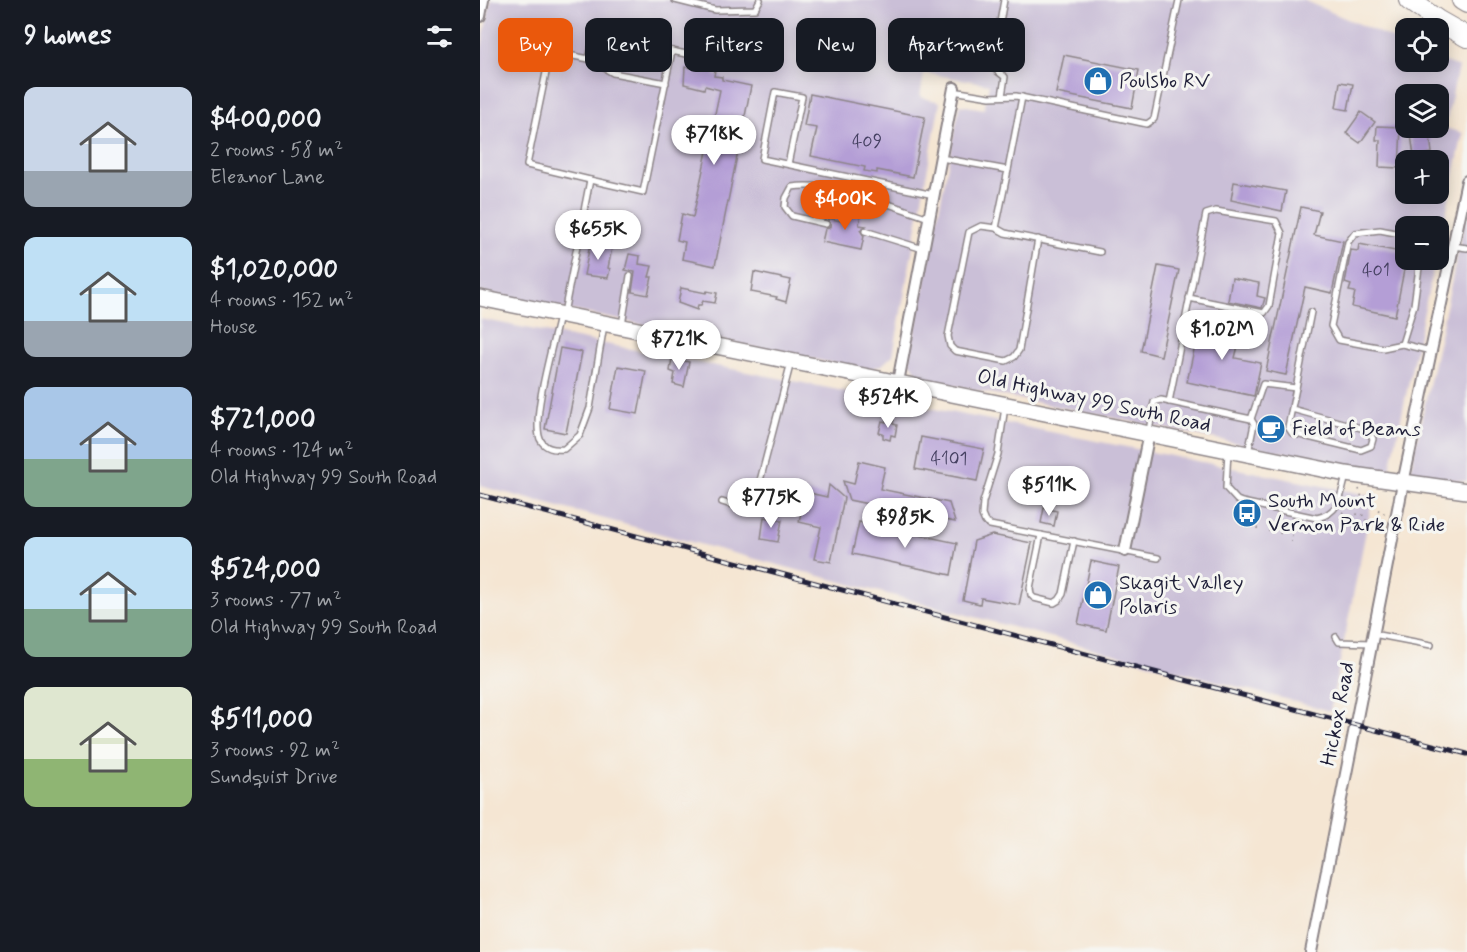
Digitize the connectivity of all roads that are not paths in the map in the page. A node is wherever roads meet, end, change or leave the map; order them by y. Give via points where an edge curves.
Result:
1 (483, 0) edge
2 (675, 0) edge
3 (760, 0) edge
4 (1004, 0) edge
5 (1179, 0) edge
6 (1408, 0) edge
7 (1462, 0) edge
8 (1467, 3) edge
9 (480, 16) edge
10 (1467, 36) edge
11 (672, 51) edge
12 (684, 53) edge
13 (585, 58) edge
14 (611, 72) edge
15 (668, 72) edge
16 (666, 83) junction
17 (953, 89) joint
18 (1002, 96) junction
19 (1022, 97) junction
20 (941, 158) junction
21 (788, 164) junction
22 (1008, 170) junction
23 (590, 180) junction
24 (1467, 180) edge
25 (934, 195) junction
26 (929, 218) junction
27 (826, 224) dead end
28 (996, 228) junction
29 (865, 231) dead end
30 (1395, 233) edge
31 (1038, 239) junction
32 (1453, 246) junction
33 (1467, 248) edge
34 (923, 249) junction
35 (1100, 252) dead end
36 (1419, 270) edge
37 (630, 276) dead end
38 (480, 298) edge
39 (1189, 298) junction
40 (1311, 312) dead end
41 (562, 315) junction
42 (604, 323) junction
43 (621, 327) junction
44 (1402, 344) junction
45 (1431, 351) junction
46 (791, 361) junction
47 (898, 382) junction
48 (1296, 388) junction
49 (1169, 402) junction
50 (1006, 404) junction
51 (1292, 409) junction
52 (1251, 419) junction
53 (1149, 433) junction
54 (1228, 450) junction
55 (1248, 454) junction
56 (1346, 474) junction
57 (1403, 483) junction
58 (1467, 491) edge
59 (722, 502) dead end
60 (1041, 535) junction
61 (1074, 541) junction
62 (1125, 551) junction
63 (1158, 558) dead end
64 (1336, 637) dead end
65 (1372, 639) junction
66 (1431, 645) dead end
67 (1311, 952) edge

1 - 9 street
2 - 3 lane via 715,10 755,9
4 - 18 lane via 992,66 1005,77
5 - 19 lane via 1155,118 1147,124
6 - 10 highway
7 - 8 highway
11 - 12 lane
13 - 23 lane via 563,54 549,58 527,165
14 - 16 lane
15 - 16 lane
16 - 23 lane via 643,192
17 - 18 lane
17 - 20 street
18 - 19 lane
19 - 22 lane
20 - 22 lane
20 - 25 street
21 - 21 lane via 762,159 776,92 802,97
21 - 25 lane
22 - 28 lane
23 - 41 lane
24 - 32 street, Hickox Road
25 - 26 street
26 - 27 lane via 832,189 792,187 785,207 792,216
26 - 34 street
28 - 31 lane
28 - 31 lane via 981,226 969,232 948,336 955,351 1006,361 1014,357 1019,350
29 - 34 lane
30 - 44 lane via 1355,233 1348,242 1331,326 1339,340 1383,348
31 - 35 lane
32 - 33 lane
32 - 45 street, Hickox Road
34 - 47 street
36 - 44 lane via 1414,305
37 - 43 lane
38 - 41 street, Old Highway 99 South Road
39 - 39 lane via 1206,214 1216,211 1276,221 1282,233 1269,306 1264,313
39 - 49 lane
40 - 48 lane
41 - 42 street, Old Highway 99 South Road
41 - 42 lane via 538,419 540,438 551,449 564,449 579,435 590,408
42 - 43 street, Old Highway 99 South Road
43 - 46 street, Old Highway 99 South Road
44 - 45 lane
45 - 57 street, Hickox Road
46 - 47 street, Old Highway 99 South Road
46 - 59 lane via 756,496 750,502 732,506
47 - 50 street, Old Highway 99 South Road
48 - 51 lane
48 - 52 lane via 1263,384
49 - 52 lane
49 - 53 lane via 1154,402
50 - 53 street, Old Highway 99 South Road
50 - 60 lane via 982,515 990,525
51 - 51 lane via 1288,427 1292,433 1361,450 1371,446 1373,439 1368,430
52 - 55 lane via 1254,424
53 - 54 street, Old Highway 99 South Road
53 - 62 street
54 - 55 street, Old Highway 99 South Road
54 - 56 lane via 1226,488 1237,500 1253,505 1317,518 1326,516 1340,501
55 - 56 street, Old Highway 99 South Road
56 - 57 street, Old Highway 99 South Road
57 - 58 street
57 - 65 street, Hickox Road
60 - 61 lane
60 - 61 lane via 1031,595 1054,603 1063,594
61 - 62 lane
62 - 63 lane
64 - 65 lane via 1339,642
65 - 66 lane
65 - 67 street, Hickox Road

